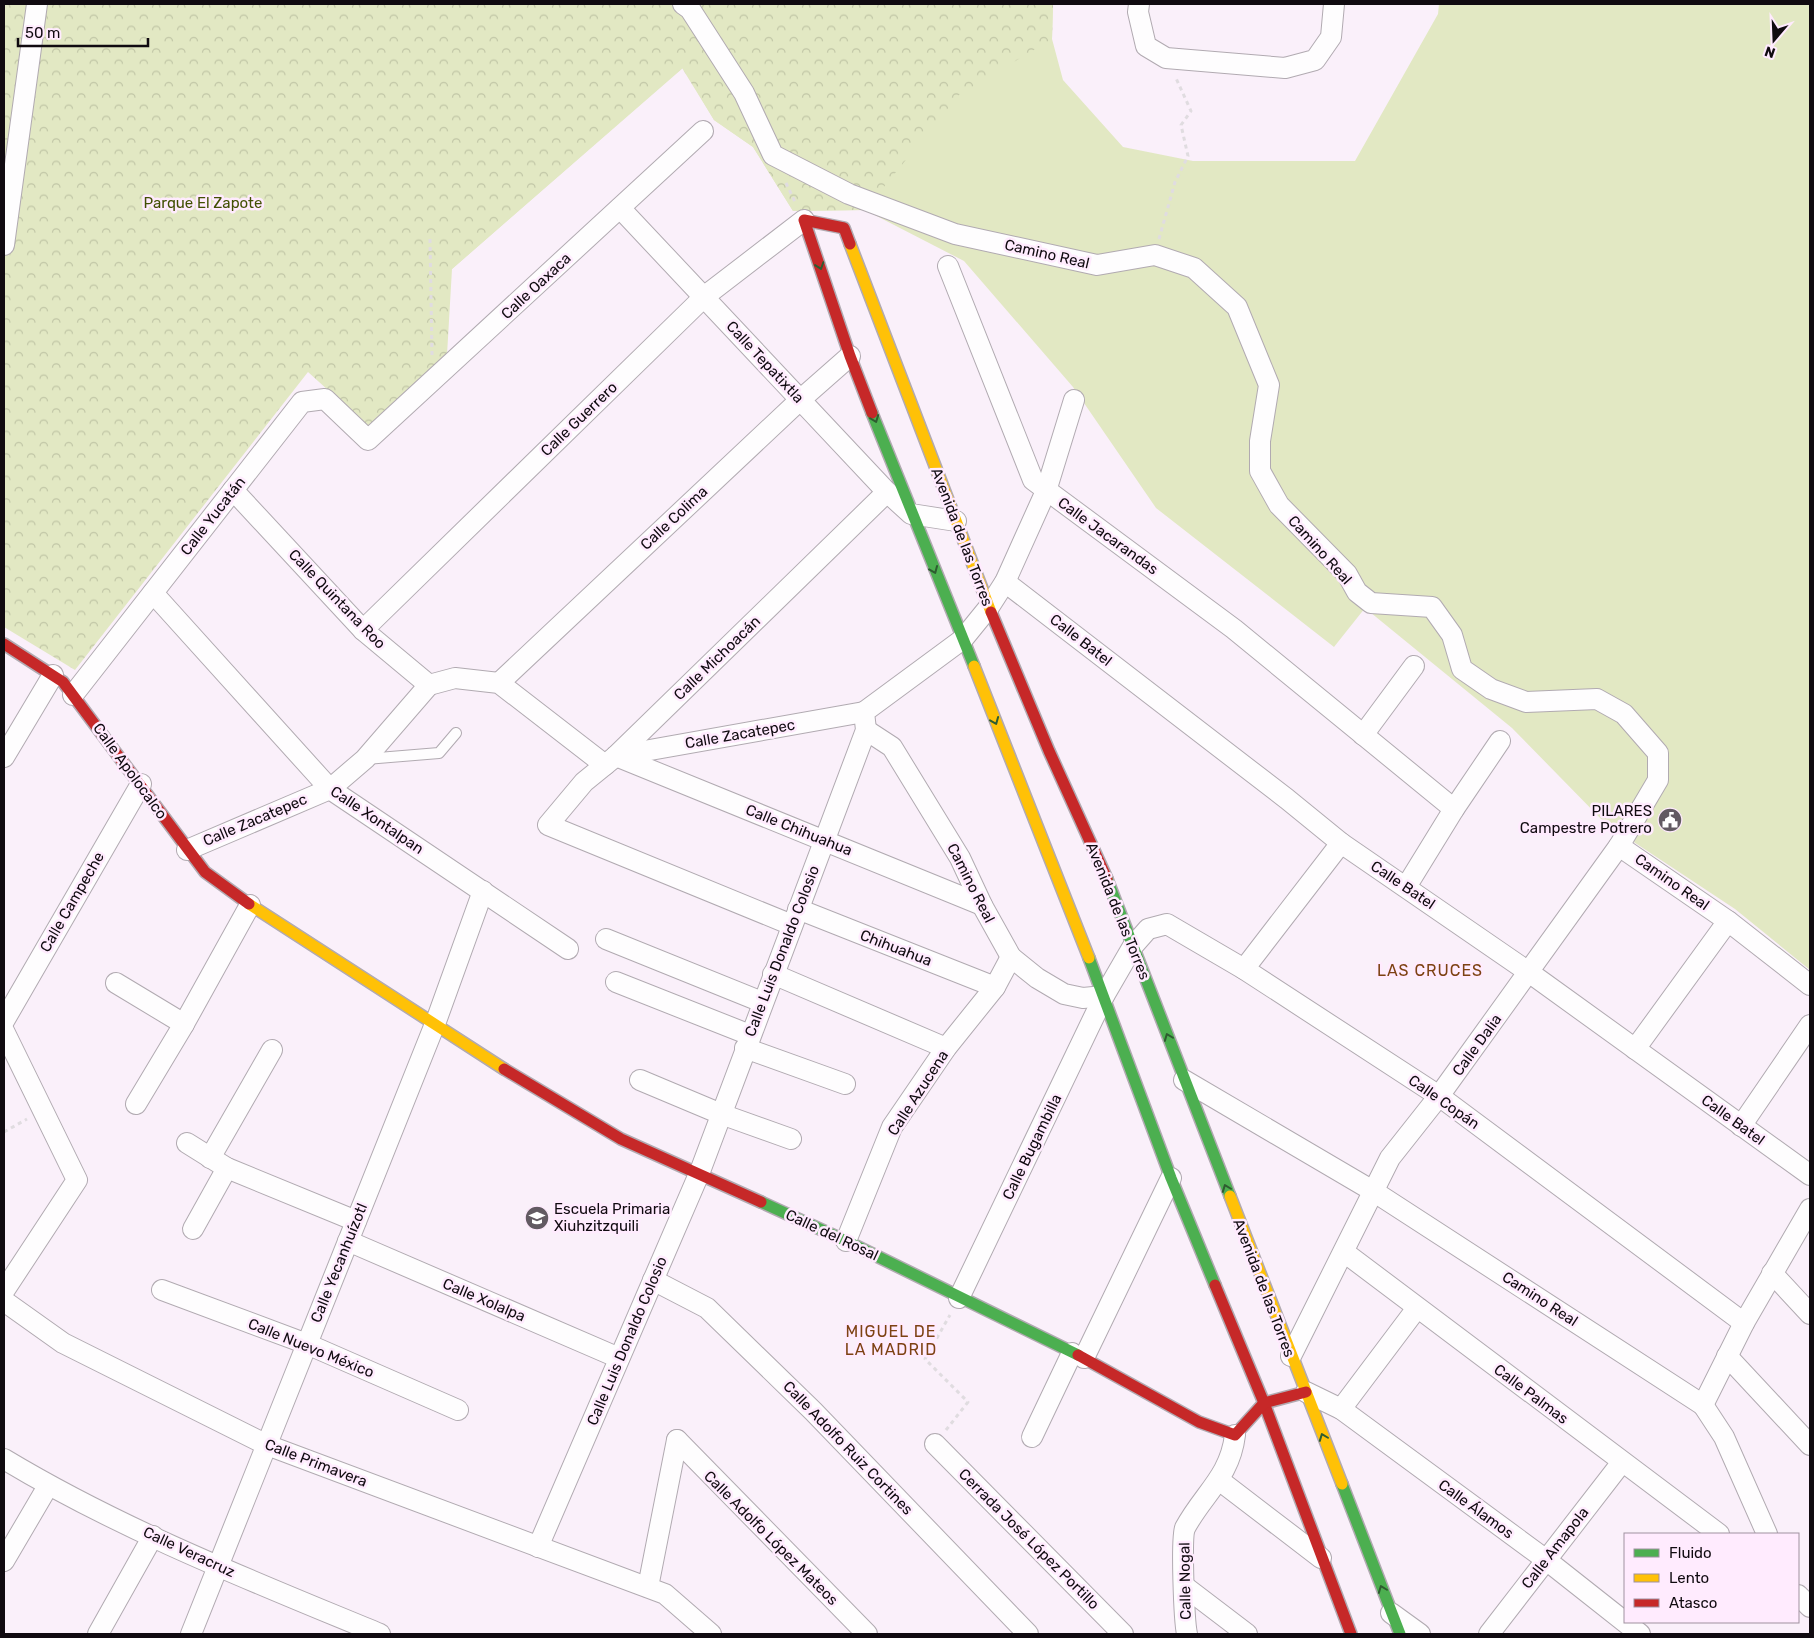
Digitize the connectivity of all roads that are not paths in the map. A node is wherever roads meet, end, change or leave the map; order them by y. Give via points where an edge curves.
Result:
1 (37, 4) edge
2 (683, 4) edge
3 (1139, 4) edge
4 (1334, 4) edge
5 (704, 131) dead end
6 (620, 208) junction
7 (804, 220) junction
8 (4, 245) edge
9 (948, 266) dead end
10 (705, 296) junction
11 (850, 356) junction
12 (800, 400) junction
13 (1074, 400) dead end
14 (368, 440) joint
15 (233, 490) junction
16 (1046, 491) junction
17 (887, 492) junction
18 (911, 514) junction
19 (956, 521) junction
20 (1005, 582) junction
21 (153, 592) junction
22 (989, 607) junction
23 (363, 630) junction
24 (963, 639) junction
25 (4, 644) edge
26 (1414, 666) dead end
27 (53, 674) junction
28 (499, 683) junction
29 (429, 685) junction
30 (73, 695) junction
31 (865, 721) junction
32 (456, 734) dead end
33 (1363, 735) junction
34 (1500, 741) dead end
35 (4, 757) edge
36 (365, 759) junction
37 (611, 760) junction
38 (141, 784) junction
39 (330, 789) junction
40 (1454, 809) junction
41 (826, 840) junction
42 (1341, 843) junction
43 (1619, 846) junction
44 (187, 850) junction
45 (1406, 888) junction
46 (483, 891) junction
47 (250, 905) junction
48 (982, 905) junction
49 (795, 917) junction
50 (1728, 921) junction
51 (606, 939) dead end
52 (1133, 946) junction
53 (568, 949) dead end
54 (1011, 957) junction
55 (1244, 969) junction
56 (1530, 973) junction
57 (773, 974) junction
58 (616, 982) dead end
59 (116, 983) dead end
60 (1810, 985) edge
61 (995, 987) junction
62 (1104, 996) junction
63 (762, 1002) junction
64 (4, 1020) edge
65 (184, 1024) junction
66 (435, 1024) junction
67 (1810, 1025) edge
68 (4, 1031) edge
69 (748, 1042) junction
70 (946, 1048) junction
71 (1635, 1049) junction
72 (272, 1050) dead end
73 (640, 1080) dead end
74 (1184, 1080) junction
75 (845, 1084) dead end
76 (1440, 1096) junction
77 (136, 1104) dead end
78 (721, 1114) junction
79 (1741, 1126) junction
80 (791, 1139) dead end
81 (187, 1143) dead end
82 (219, 1163) junction
83 (699, 1174) junction
84 (1810, 1176) edge
85 (1171, 1178) junction
86 (1373, 1191) junction
87 (1810, 1209) edge
88 (356, 1220) junction
89 (193, 1228) dead end
90 (348, 1241) junction
91 (846, 1241) junction
92 (1344, 1252) junction
93 (1772, 1273) junction
94 (653, 1280) junction
95 (162, 1290) dead end
96 (4, 1291) edge
97 (959, 1298) junction
98 (4, 1301) edge
99 (1417, 1308) junction
100 (1810, 1314) edge
101 (1744, 1323) junction
102 (306, 1344) junction
103 (1078, 1356) junction
104 (1291, 1356) junction
105 (1727, 1356) junction
106 (619, 1358) junction
107 (1306, 1392) junction
108 (1264, 1404) junction
109 (1703, 1405) junction
110 (1341, 1409) junction
111 (458, 1410) dead end
112 (1235, 1435) junction
113 (1032, 1437) dead end
114 (935, 1444) road end
115 (266, 1445) junction
116 (1810, 1445) edge
117 (4, 1459) edge
118 (1622, 1462) junction
119 (1219, 1480) junction
120 (48, 1486) junction
121 (1718, 1533) edge
122 (1767, 1533) edge
123 (153, 1536) junction
124 (538, 1546) junction
125 (1321, 1558) junction
126 (1545, 1560) junction
127 (4, 1561) edge
128 (218, 1567) junction
129 (1184, 1586) junction
130 (648, 1587) junction
131 (1799, 1596) edge
132 (1810, 1607) edge
133 (1391, 1613) junction
134 (1624, 1622) edge
135 (1626, 1623) edge
136 (98, 1634) edge
137 (191, 1634) edge
138 (380, 1634) edge
139 (710, 1634) edge
140 (867, 1634) edge
141 (1028, 1634) edge
142 (1123, 1634) edge
143 (1187, 1634) edge
144 (1247, 1634) edge
145 (1352, 1634) edge
146 (1400, 1634) edge
147 (1420, 1634) edge
148 (1488, 1634) edge
149 (1640, 1634) edge

1 - 8 street
2 - 43 street, Camino Real via 690,9 744,93 773,155 849,194 955,234 1097,265 1155,255 1194,268 1237,306 1269,385 1260,441 1260,472 1279,505 1347,574 1357,592 1371,603 1432,607 1452,635 1462,669 1491,689 1526,702 1596,699 1624,714 1658,753 1658,780
3 - 4 street via 1146,46 1166,58 1284,68 1315,60 1331,37
5 - 6 street, Calle Oaxaca
6 - 10 street, Calle Tepatixtla
6 - 14 street, Calle Oaxaca
7 - 10 street, Calle Guerrero
7 -> 11 street
7 - 19 street, Avenida de las Torres via 844,228
9 - 16 street, Calle Jacarandas via 1033,480
10 - 12 street, Calle Tepatixtla
10 - 23 street, Calle Guerrero
11 - 12 street, Calle Colima
11 -> 18 street
12 - 17 street, Calle Tepatixtla
12 - 28 street, Calle Colima
13 - 16 street
14 - 15 street, Calle Yucatán via 325,399 302,402
15 - 21 street, Calle Yucatán
15 - 23 street, Calle Quintana Roo
16 - 20 street
16 - 33 street, Calle Jacarandas via 1234,629
17 - 18 street, Calle Tepatixtla
17 - 37 street, Calle Michoacán
18 - 19 street
18 -> 24 street
19 - 22 street, Avenida de las Torres
20 - 22 street
20 - 42 street, Calle Batel
21 - 30 street, Calle Yucatán
21 - 39 street, Calle Xontalpan
22 - 24 street
22 - 52 street, Avenida de las Torres
23 - 29 street, Calle Quintana Roo
24 - 31 street
24 -> 62 street
25 - 27 street, Calle Apolocalco
26 - 33 street
27 - 30 street, Calle Apolocalco
27 - 35 street
28 - 29 street via 455,678
28 - 37 street
29 - 36 street, Calle Zacatepec
30 - 38 street, Calle Apolocalco
31 - 37 street, Calle Zacatepec
31 - 41 street, Calle Luis Donaldo Colosio
31 - 48 street, Camino Real via 892,747 960,858
32 - 36 lane via 439,753
33 - 40 street, Calle Jacarandas
34 - 40 street
36 - 39 street, Calle Zacatepec
37 - 41 street, Calle Chihuahua
37 - 49 street, Calle Michoacán via 584,782 548,824
38 - 44 street, Calle Apolocalco
38 - 64 street, Calle Campeche
39 - 44 street, Calle Zacatepec
39 - 46 street, Calle Xontalpan
40 - 45 street
41 - 48 street, Calle Chihuahua
41 - 49 street, Calle Luis Donaldo Colosio
42 - 45 street, Calle Batel
42 - 55 street
43 - 50 street, Camino Real
43 - 56 street, Calle Dalia
44 - 47 street, Calle Apolocalco via 204,872
45 - 56 street, Calle Batel
46 - 53 street, Calle Xontalpan
46 - 66 street, Calle Yecanhuízotl
47 - 65 street
47 - 66 street, Calle Apolocalco
48 - 54 street, Camino Real
49 - 57 street, Calle Luis Donaldo Colosio
49 - 61 street, Chihuahua
50 - 60 street, Camino Real
50 - 71 street
51 - 63 street
52 - 55 street, Calle Copán via 1148,929 1167,924
52 - 62 street, Calle Bugambilla
74 -> 52 street, Avenida de las Torres
54 - 61 street, Calle Azucena
54 - 62 street, Camino Real via 1064,994 1083,998
55 - 76 street, Calle Copán
56 - 71 street, Calle Batel
56 - 76 street, Calle Dalia
57 - 63 street, Calle Luis Donaldo Colosio
57 - 70 street
58 - 69 street
59 - 65 street
61 - 70 street, Calle Azucena
62 - 85 street
62 - 97 street, Calle Bugambilla
63 - 69 street, Calle Luis Donaldo Colosio
65 - 77 street
66 - 83 street, Calle del Rosal via 528,1085 613,1134
66 - 88 street, Calle Yecanhuízotl
67 - 79 street
68 - 96 street via 77,1180
69 - 75 street
69 - 78 street, Calle Luis Donaldo Colosio
70 - 91 street, Calle Azucena via 892,1127
71 - 79 street, Calle Batel
72 - 82 street
73 - 78 street
74 - 86 street, Camino Real
104 -> 74 street, Avenida de las Torres
76 - 86 street, Calle Dalia via 1390,1158
76 - 101 street, Calle Copán
78 - 80 street
78 - 83 street, Calle Luis Donaldo Colosio
79 - 84 street, Calle Batel
81 - 82 street
82 - 88 street
82 - 89 street
83 - 91 street, Calle del Rosal
83 - 94 street, Calle Luis Donaldo Colosio
85 - 103 street
85 - 108 street
86 - 92 street, Calle Dalia
86 - 109 street, Camino Real
87 - 93 street
88 - 90 street, Calle Yecanhuízotl
90 - 102 street, Calle Yecanhuízotl
90 - 106 street, Calle Xolalpa
91 - 97 street, Calle del Rosal
92 - 99 street, Calle Palmas
92 - 104 street, Calle Dalia
93 - 100 street
93 - 101 street
94 - 106 street, Calle Luis Donaldo Colosio
94 - 141 street, Calle Adolfo Ruiz Cortines via 707,1308 813,1411
95 - 102 street, Calle Nuevo México
97 - 103 street, Calle del Rosal
98 - 115 street, Calle Primavera via 63,1343
99 - 110 street
99 - 118 street, Calle Palmas
101 - 105 street
102 - 111 street, Calle Nuevo México
102 - 115 street, Calle Yecanhuízotl
103 - 112 street, Calle del Rosal via 1199,1422
103 - 113 street
104 - 107 street, Avenida de las Torres
105 - 109 street
105 - 116 street
106 - 124 street, Calle Luis Donaldo Colosio
107 - 108 street
107 - 110 street, Calle Álamos
133 -> 107 street, Avenida de las Torres
108 - 112 street
108 - 125 street
109 - 122 street via 1724,1437
110 - 126 street, Calle Álamos
112 - 119 street, Calle Nogal via 1233,1452
114 - 142 street, Cerrada José López Portillo
115 - 124 street, Calle Primavera
115 - 128 street, Calle Yecanhuízotl
117 - 120 street, Calle Veracruz
118 - 121 street, Calle Palmas
118 - 126 street, Calle Amapola
119 - 125 street
119 - 129 street, Calle Nogal via 1184,1530
120 - 123 street, Calle Veracruz
120 - 127 street
123 - 128 street, Calle Veracruz
123 - 136 street
124 - 130 street, Calle Primavera
125 - 145 street
126 - 134 street, Calle Álamos
126 - 148 street, Calle Amapola
128 - 137 street, Calle Yecanhuízotl
128 - 138 street, Calle Veracruz
129 - 143 street, Calle Nogal
129 - 144 street
130 - 139 street, Calle Primavera via 665,1594
130 - 140 street, Calle Adolfo López Mateos via 677,1440
131 - 132 street
133 - 146 street, Avenida de las Torres
133 - 147 street
135 - 149 street, Calle Álamos

